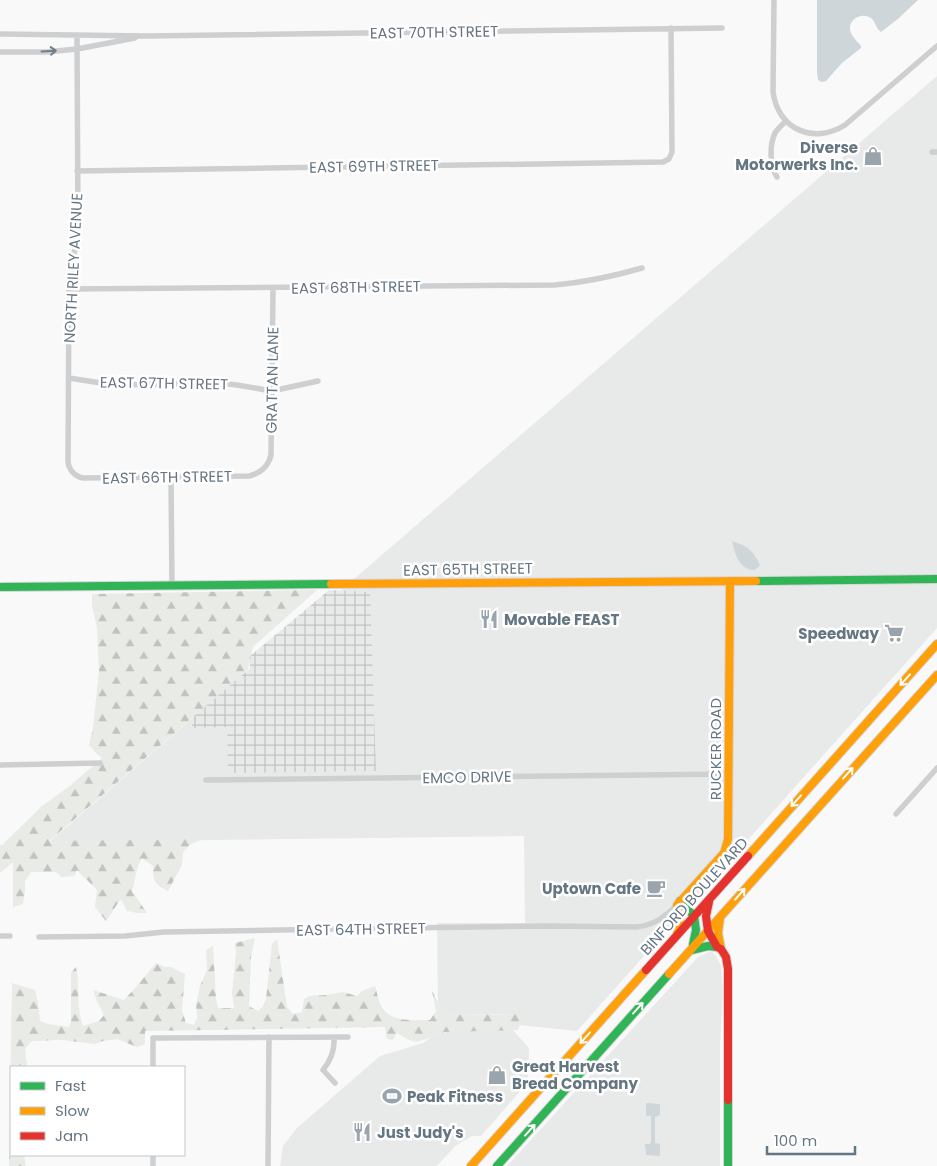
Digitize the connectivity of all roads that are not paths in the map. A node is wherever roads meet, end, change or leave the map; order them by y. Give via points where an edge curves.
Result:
1 (774, 0) edge
2 (671, 28) junction
3 (722, 28) dead end
4 (0, 34) edge
5 (77, 34) junction
6 (147, 36) junction
7 (937, 46) edge
8 (77, 49) junction
9 (0, 52) edge
10 (786, 121) junction
11 (78, 170) junction
12 (777, 177) dead end
13 (642, 268) dead end
14 (273, 288) junction
15 (69, 289) junction
16 (69, 378) junction
17 (318, 381) dead end
18 (272, 391) junction
19 (263, 470) joint
20 (71, 471) joint
21 (171, 477) junction
22 (937, 579) edge
23 (730, 581) junction
24 (172, 586) junction
25 (0, 587) edge
26 (937, 644) edge
27 (937, 675) edge
28 (100, 763) dead end
29 (0, 764) edge
30 (937, 768) edge
31 (729, 774) junction
32 (206, 780) dead end
33 (896, 814) dead end
34 (711, 897) junction
35 (678, 903) junction
36 (694, 916) junction
37 (720, 918) junction
38 (708, 931) junction
39 (0, 936) edge
40 (10, 936) dead end
41 (677, 936) junction
42 (39, 937) dead end
43 (719, 948) junction
44 (689, 951) junction
45 (348, 1036) dead end
46 (269, 1037) junction
47 (334, 1037) junction
48 (153, 1066) edge
49 (335, 1083) dead end
50 (268, 1166) edge
51 (471, 1166) edge
52 (497, 1166) edge
53 (728, 1166) edge

1 - 10 street via 773,92 777,108
2 - 3 street, EAST 70TH STREET
2 - 6 street, EAST 70TH STREET
2 - 11 street, EAST 69TH STREET via 672,152 663,162
4 - 5 street, EAST 70TH STREET
5 - 6 street, EAST 70TH STREET
5 - 8 street, NORTH RILEY AVENUE
6 - 8 street, EAST 70TH STREET
7 - 10 street via 838,130 808,133
9 -> 8 street, EAST 70TH STREET
8 - 11 street, NORTH RILEY AVENUE
10 - 12 street via 775,133 772,144 772,167
11 - 15 street, NORTH RILEY AVENUE via 78,228
13 - 14 street, EAST 68TH STREET via 592,281 555,285
14 - 15 street, EAST 68TH STREET
14 - 18 street, GRATTAN LANE
15 - 16 street, NORTH RILEY AVENUE
16 - 18 street, EAST 67TH STREET via 114,385 219,383
16 - 20 street, NORTH RILEY AVENUE via 68,460
17 - 18 street, EAST 67TH STREET
18 - 19 street, GRATTAN LANE via 271,455
19 - 21 street, EAST 66TH STREET via 249,476
20 - 21 street, EAST 66TH STREET via 83,478
21 - 24 street
22 - 23 street, EAST 65TH STREET
23 - 24 street, EAST 65TH STREET
23 - 31 street, RUCKER ROAD
24 - 25 street, EAST 65TH STREET
26 -> 34 street, BINFORD BOULEVARD
37 -> 27 street
28 - 29 street
30 - 33 street
31 - 32 street, EMCO DRIVE
31 - 35 street, RUCKER ROAD via 726,847
34 - 36 street, BINFORD BOULEVARD
34 - 38 street via 705,912
35 - 36 street
35 - 41 street via 680,925
35 - 42 street, EAST 64TH STREET via 658,921 637,927 316,929
36 - 41 street, BINFORD BOULEVARD
36 - 44 street via 697,935
37 - 38 street
37 - 43 street
38 - 43 street
38 - 44 street
39 - 40 street
41 -> 51 street, BINFORD BOULEVARD
43 - 44 street via 705,945
43 - 53 street via 726,957 728,969
52 -> 44 street
45 - 47 street
46 - 47 street
46 - 48 street via 153,1038
46 - 50 street
47 - 49 street via 333,1053 323,1070

